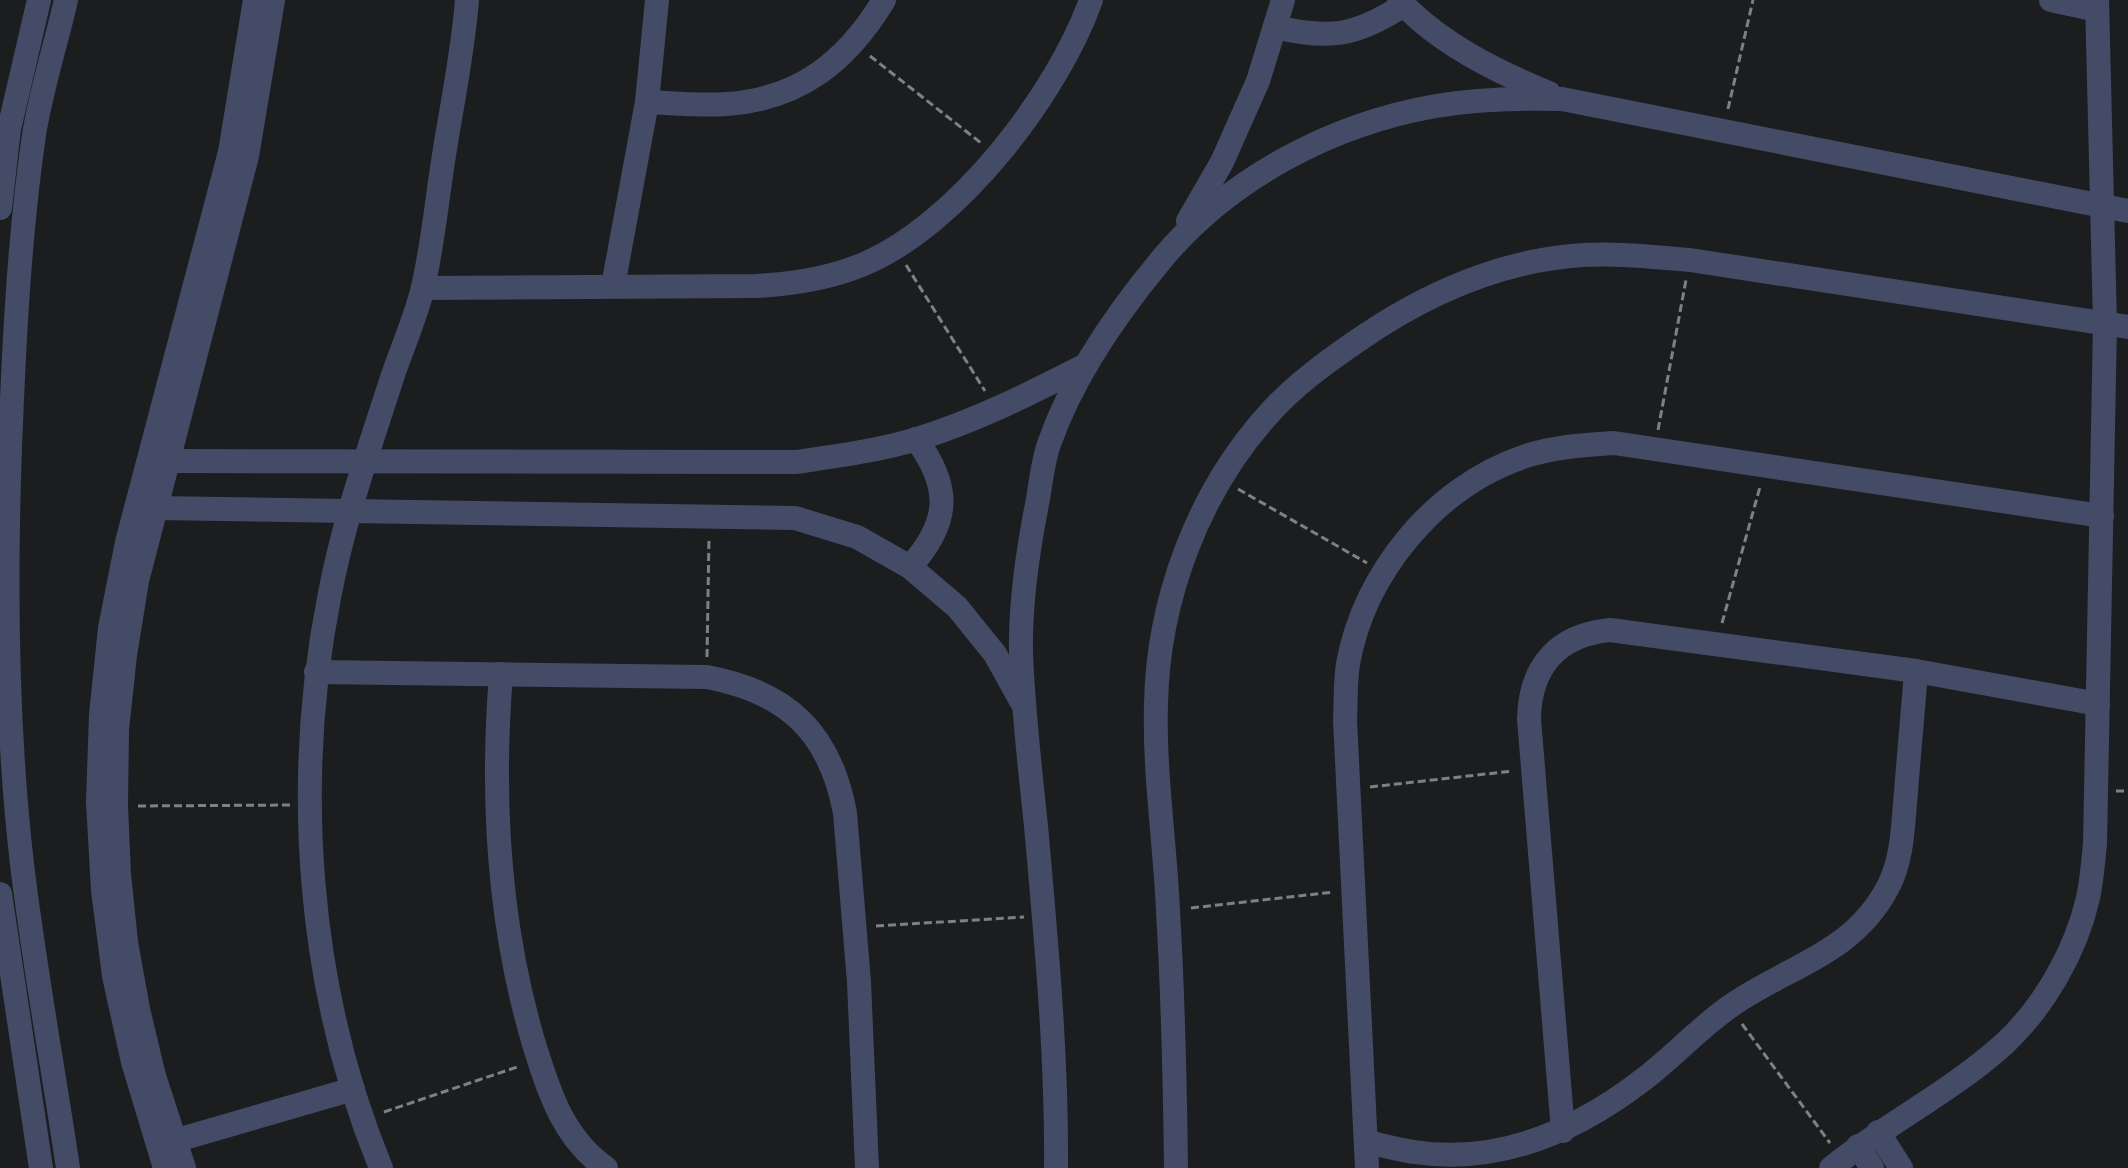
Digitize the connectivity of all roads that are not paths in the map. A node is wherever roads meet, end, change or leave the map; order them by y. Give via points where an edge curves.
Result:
1 (39, 0) edge
2 (66, 0) edge
3 (255, 0) edge
4 (273, 0) edge
5 (467, 0) edge
6 (657, 0) edge
7 (884, 0) edge
8 (1091, 0) edge
9 (1283, 0) edge
10 (2051, 0) edge
11 (1401, 3) edge
12 (2097, 5) edge
13 (1275, 27) junction
14 (1562, 99) junction
15 (647, 102) junction
16 (4, 138) edge
17 (0, 208) edge
18 (2116, 209) edge
19 (1178, 239) junction
20 (613, 286) junction
21 (423, 288) junction
22 (2117, 326) edge
23 (1086, 365) junction
24 (916, 439) junction
25 (168, 461) junction
26 (364, 462) junction
27 (155, 508) junction
28 (350, 510) junction
29 (2102, 516) junction
30 (910, 567) junction
31 (1916, 671) junction
32 (316, 672) junction
33 (501, 674) junction
34 (2098, 704) junction
35 (1025, 708) junction
36 (0, 894) edge
37 (353, 1089) junction
38 (1563, 1131) junction
39 (1367, 1142) junction
40 (166, 1151) edge
41 (1852, 1151) edge
42 (862, 1167) edge
43 (41, 1168) edge
44 (68, 1168) edge
45 (184, 1168) edge
46 (381, 1168) edge
47 (606, 1168) edge
48 (1056, 1168) edge
49 (1176, 1168) edge
50 (1367, 1168) edge
51 (1872, 1168) edge
52 (1901, 1168) edge

1 - 16 street
2 - 44 street via 34,132 12,384 8,559 13,765 22,864
3 - 40 street via 230,152 127,542 110,628 101,715 98,802 114,976 133,1062
4 - 25 street via 247,156
5 - 21 street
6 - 15 street
7 - 15 street via 839,59 786,92 724,105
8 - 20 street via 1073,43 1020,126 922,231 895,248 863,265 792,284
9 - 13 street
10 - 12 street
11 - 13 street via 1375,24 1342,34 1308,35
11 - 14 street via 1452,44 1505,75
12 - 18 street
13 - 19 street via 1222,162
14 - 18 street
14 - 19 street via 1450,104 1354,127 1243,185
15 - 20 street
16 - 17 street
18 - 22 street
19 - 23 street
20 - 21 street
21 - 26 street
22 - 29 street
22 - 49 street via 1690,260 1581,255 1505,269 1433,295 1388,319 1304,380 1234,457 1207,502 1170,600 1160,651 1155,703
23 - 24 street via 974,419
23 - 35 street via 1049,445 1031,530 1021,650
24 - 26 street via 796,462
24 - 30 street via 937,476 940,519 929,546
25 - 26 street
25 - 27 street
26 - 28 street
27 - 28 street
27 - 40 street via 125,655 116,806 126,942
28 - 30 street via 795,518 857,537
28 - 32 street
29 - 34 street
29 - 39 street via 1614,443 1568,446 1523,457 1481,476 1432,513 1383,572 1348,664 1345,720
30 - 35 street via 957,607 986,642
31 - 34 street
31 - 38 street via 1901,849 1890,884 1872,915 1846,941 1729,1007 1646,1078
31 - 38 street via 1610,630 1582,635 1544,664 1529,700
32 - 33 street
32 - 37 street via 310,805 318,924
33 - 42 street via 707,677 739,683 763,693 803,723 819,743 840,788 855,927
33 - 47 street via 496,811 511,949 557,1111 573,1137
34 - 41 street via 2095,844 2088,899 2070,952 2042,1000 2005,1043
35 - 48 street via 1044,916
36 - 43 street
37 - 40 street
37 - 46 street
38 - 39 street via 1515,1147 1466,1154 1416,1153
39 - 50 street
40 - 45 street
41 - 51 street
41 - 52 street

